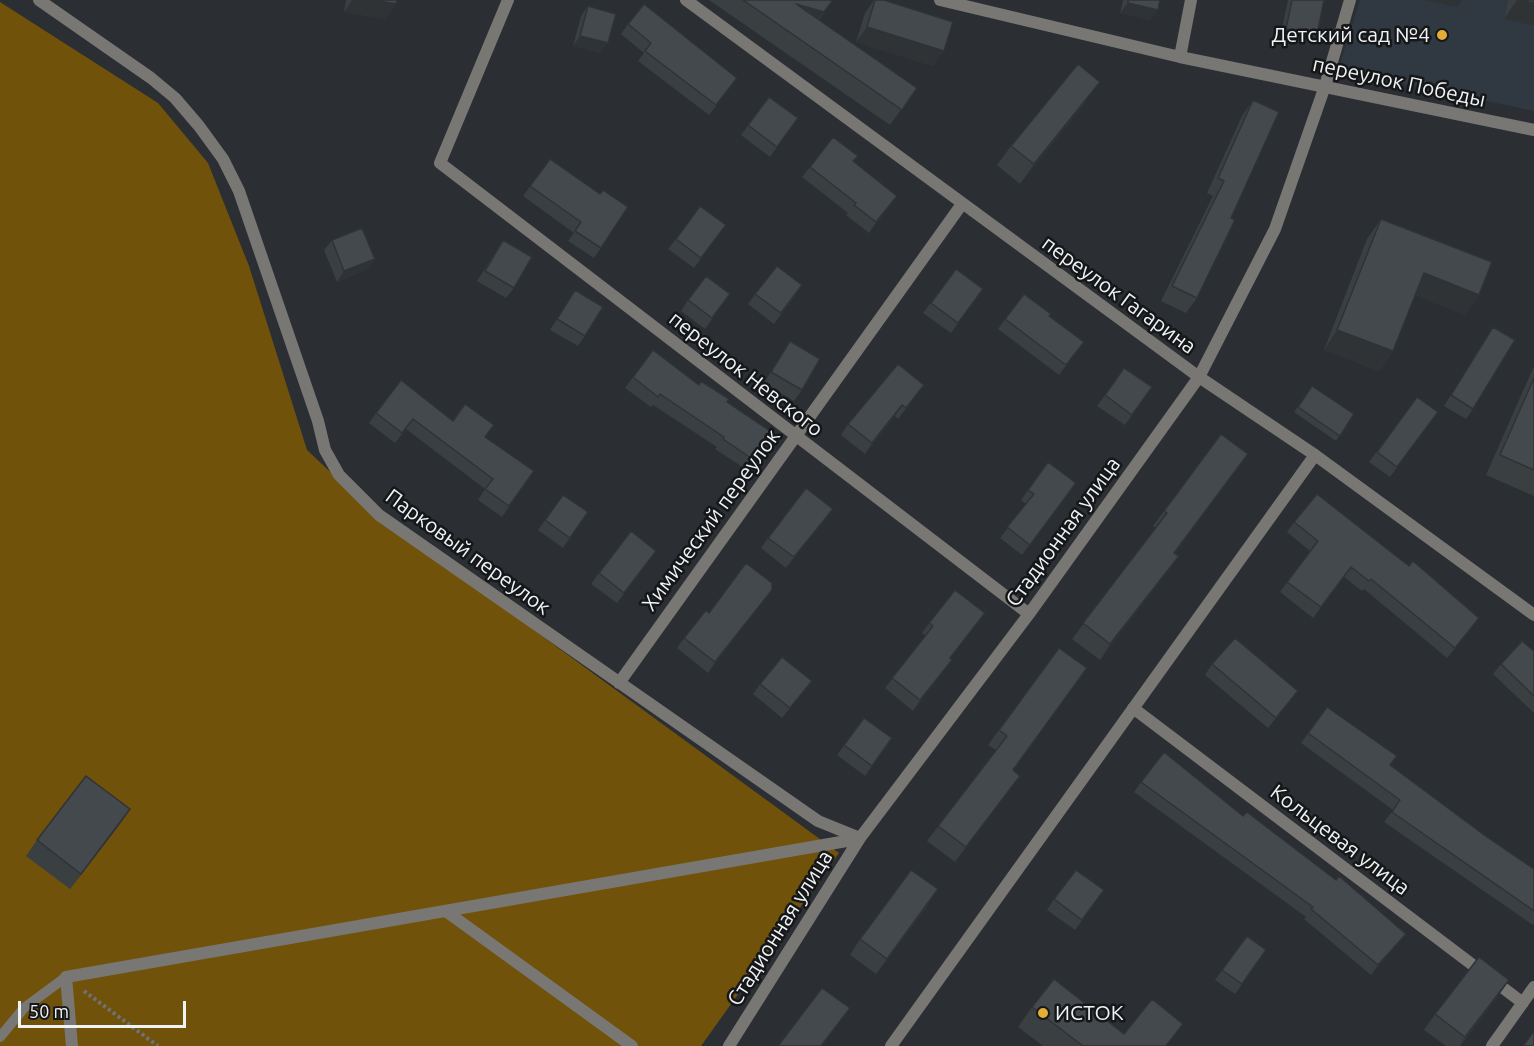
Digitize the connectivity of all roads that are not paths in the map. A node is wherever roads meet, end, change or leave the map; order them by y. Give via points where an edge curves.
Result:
1 (39, 0) edge
2 (508, 0) edge
3 (686, 0) edge
4 (940, 0) edge
5 (1191, 0) edge
6 (1350, 0) edge
7 (1180, 57) junction
8 (1325, 86) junction
9 (1534, 130) edge
10 (962, 204) junction
11 (1198, 376) junction
12 (795, 436) junction
13 (1315, 455) junction
14 (1029, 614) junction
15 (1534, 615) edge
16 (619, 683) junction
17 (1133, 708) junction
18 (860, 838) junction
19 (447, 912) junction
20 (66, 976) junction
21 (1534, 987) edge
22 (1523, 1003) junction
23 (0, 1037) edge
24 (72, 1046) edge
25 (632, 1046) edge
26 (729, 1046) edge
27 (891, 1046) edge
28 (1492, 1046) edge

1 - 16 street, Парковый переулок via 175,98 223,159 239,191 325,450 339,475 379,516
2 - 12 street, переулок Невского via 440,163
3 - 10 street, переулок Гагарина
4 - 7 street, переулок Победы
5 - 7 street
6 - 8 street, Стадионная улица
7 - 8 street, переулок Победы
8 - 9 street, переулок Победы
8 - 11 street, Стадионная улица via 1275,229
10 - 11 street, переулок Гагарина
10 - 12 street, Химический переулок
11 - 13 street, переулок Гагарина
11 - 14 street, Стадионная улица
12 - 14 street, переулок Невского
12 - 16 street, Химический переулок
13 - 15 street, переулок Гагарина
13 - 17 street
14 - 18 street, Стадионная улица
16 - 18 street, Парковый переулок via 818,821
17 - 22 street, Кольцевая улица
17 - 27 street
18 - 19 street
18 - 26 street, Стадионная улица
19 - 20 street
19 - 25 street
20 - 23 lane via 24,1008
20 - 24 street
21 - 22 street
22 - 28 street

